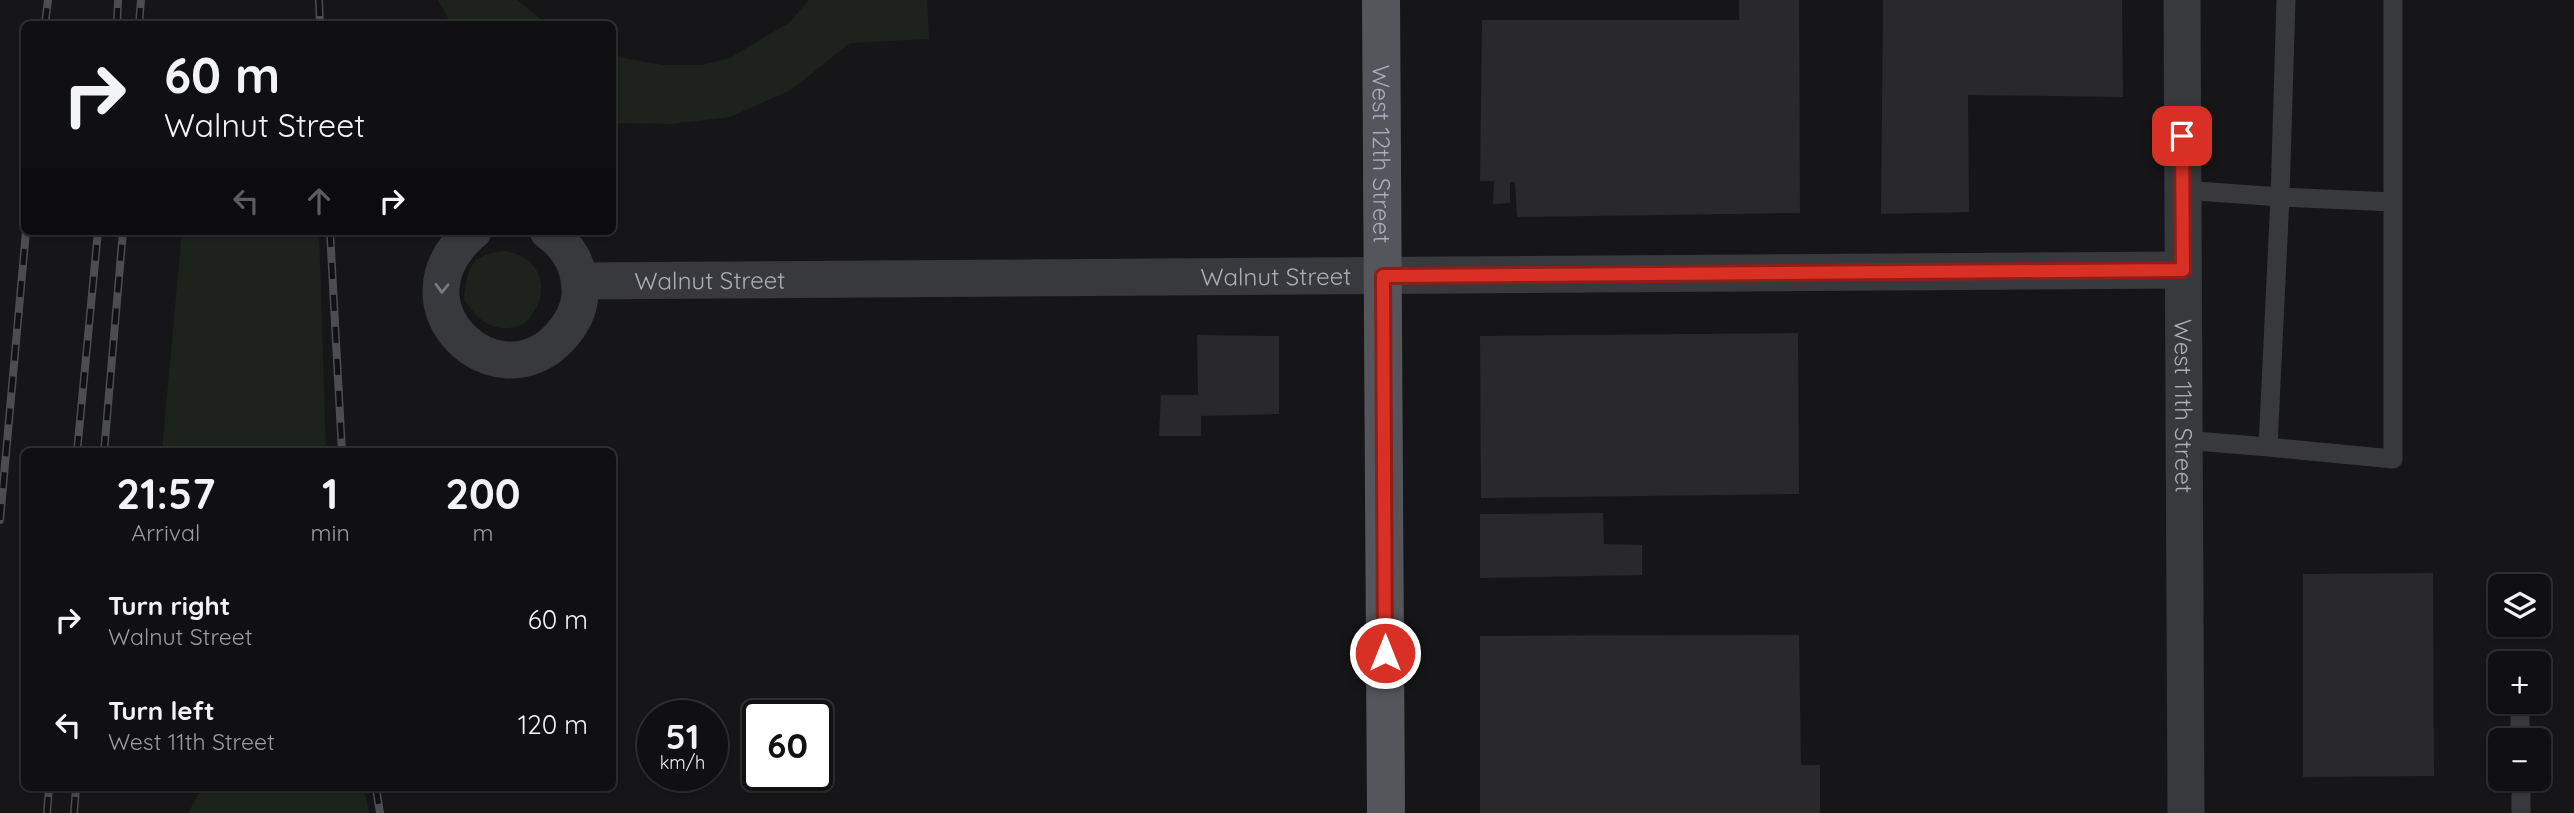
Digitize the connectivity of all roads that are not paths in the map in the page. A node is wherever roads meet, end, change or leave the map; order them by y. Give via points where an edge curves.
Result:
1 (1381, 0) edge
2 (2182, 0) edge
3 (2286, 0) edge
4 (2393, 0) edge
5 (2183, 190) junction
6 (2280, 197) junction
7 (2393, 202) junction
8 (467, 235) edge
9 (553, 235) edge
10 (2183, 270) junction
11 (1383, 276) junction
12 (580, 281) junction
13 (2184, 440) junction
14 (2268, 447) junction
15 (2521, 791) edge
16 (1386, 813) edge
17 (2186, 813) edge
18 (2521, 813) edge

1 - 11 main road, West 12th Street
2 - 5 street, West 11th Street
3 - 6 lane
4 - 7 lane
5 - 6 lane
5 - 10 street, West 11th Street
6 - 7 lane
6 - 14 lane
7 - 14 lane via 2393,459
8 -> 12 street via 445,264 440,287 443,309 453,330 469,347 489,357 534,356 554,345 576,313
9 - 12 street via 573,259
10 - 11 street, Walnut Street
10 - 13 street, West 11th Street
11 - 12 street, Walnut Street
11 - 16 main road, West 12th Street
13 - 14 lane
13 - 17 street, West 11th Street
15 - 18 lane

